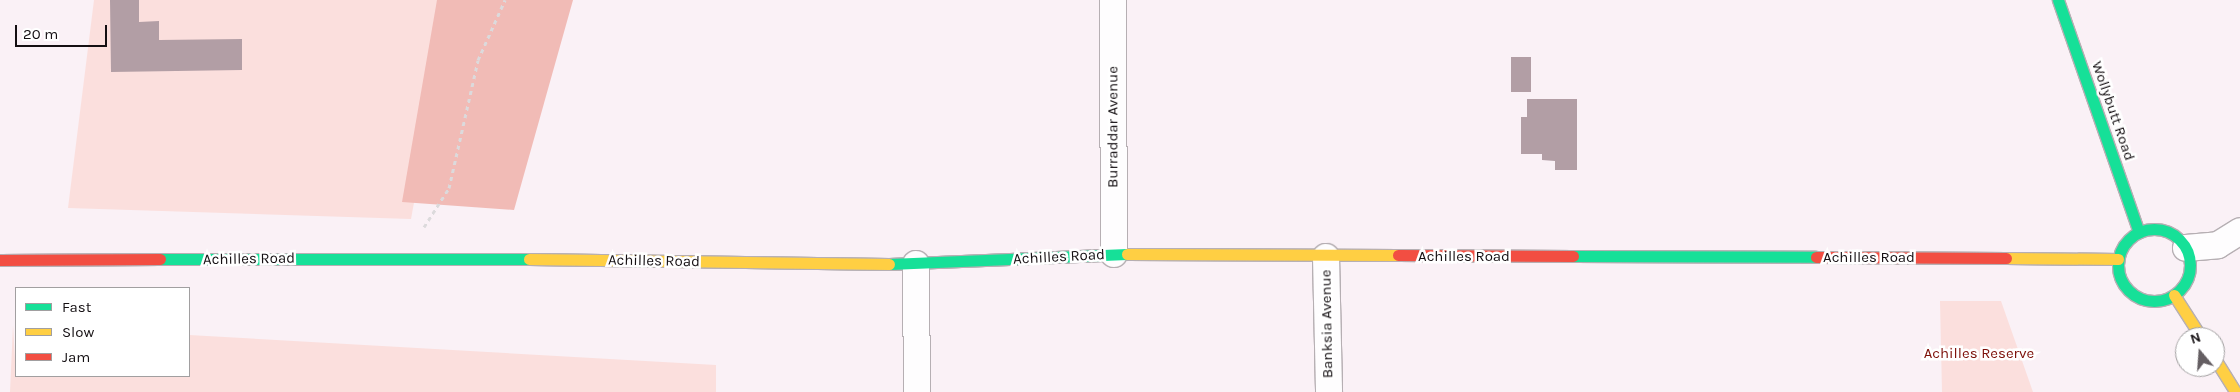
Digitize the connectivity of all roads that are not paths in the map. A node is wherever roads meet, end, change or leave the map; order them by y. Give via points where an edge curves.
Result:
1 (1113, 0) edge
2 (2058, 0) edge
3 (2139, 232) junction
4 (2240, 232) edge
5 (2186, 248) junction
6 (1114, 254) junction
7 (1326, 257) junction
8 (2118, 258) junction
9 (0, 260) edge
10 (916, 264) junction
11 (2174, 295) junction
12 (2195, 327) edge
13 (2225, 375) edge
14 (917, 392) edge
15 (1329, 392) edge
16 (2236, 392) edge

1 - 6 street, Burraddar Avenue
2 - 3 street, Wollybutt Road
3 - 5 street via 2165,231
3 - 8 street via 2127,240
4 - 5 street via 2218,245
5 - 11 street via 2190,272
6 - 7 street, Achilles Road
6 - 10 street, Achilles Road
7 - 8 street, Achilles Road
7 - 15 street, Banksia Avenue
8 - 11 street via 2119,275 2131,293 2148,301
9 - 10 street, Achilles Road via 402,257
10 - 14 street
11 - 12 street
13 - 16 street

